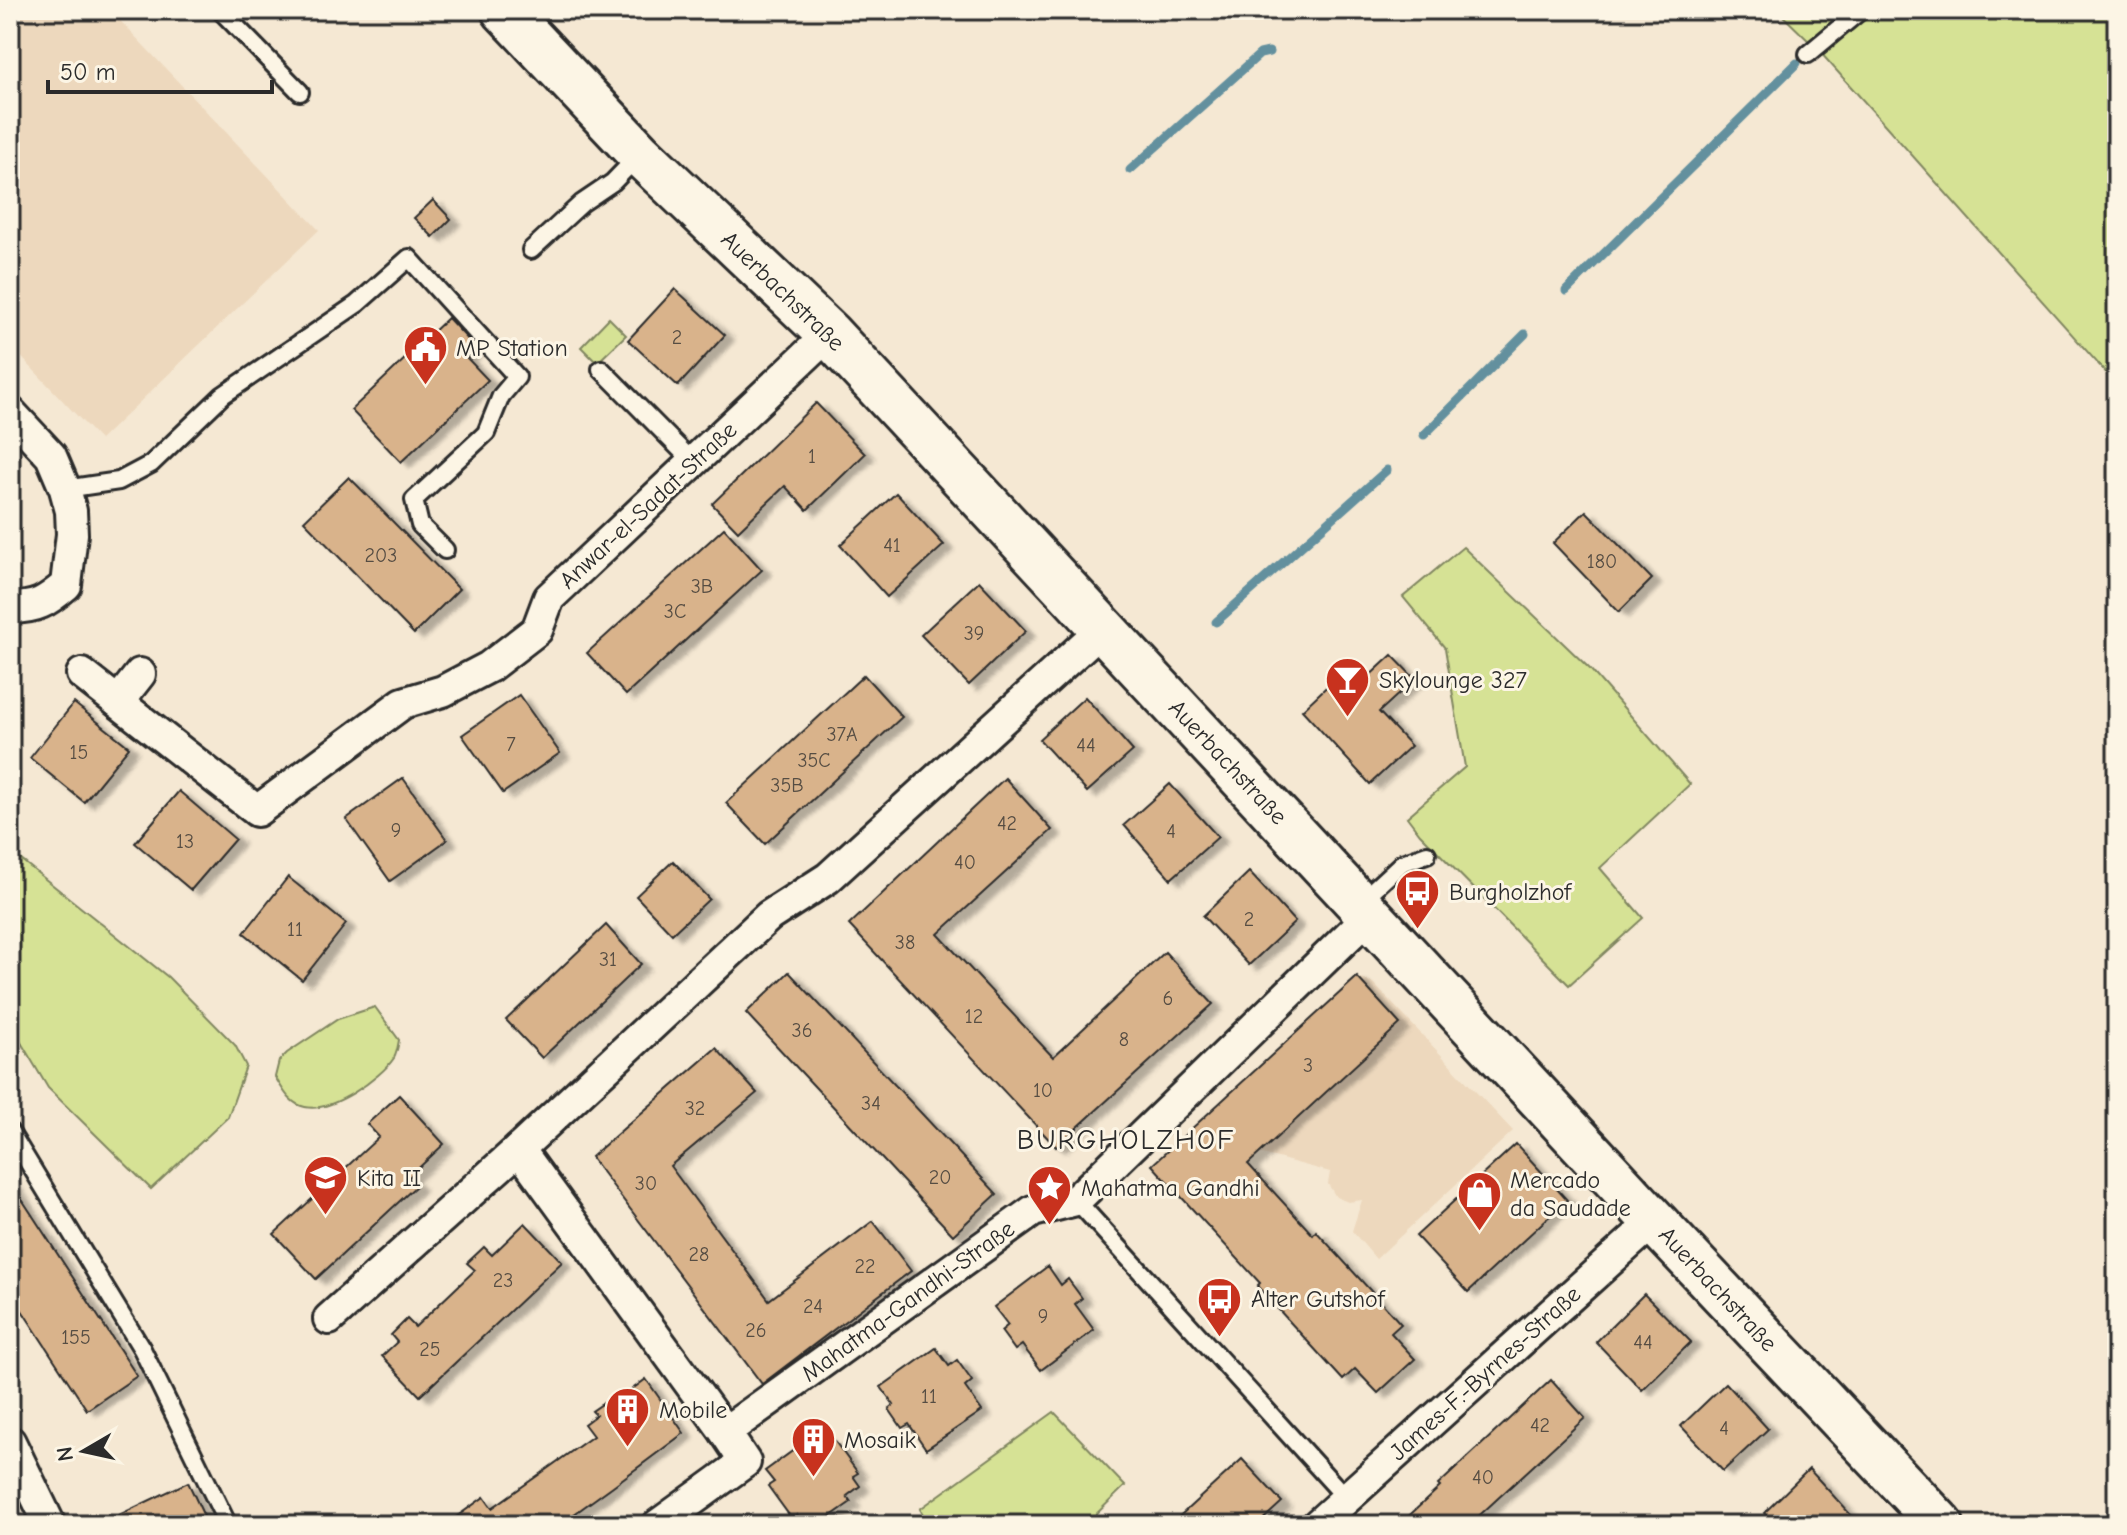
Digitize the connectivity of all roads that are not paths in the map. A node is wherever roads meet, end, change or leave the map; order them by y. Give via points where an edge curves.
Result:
1 (220, 10) edge
2 (504, 10) edge
3 (1861, 10) edge
4 (1808, 54) dead end
5 (300, 92) dead end
6 (640, 154) junction
7 (531, 250) dead end
8 (829, 334) junction
9 (601, 369) dead end
10 (10, 412) edge
11 (693, 462) junction
12 (65, 489) junction
13 (445, 550) dead end
14 (10, 608) edge
15 (1103, 628) junction
16 (82, 674) dead end
17 (140, 674) dead end
18 (118, 702) junction
19 (1427, 854) dead end
20 (1366, 908) junction
21 (10, 1132) edge
22 (519, 1149) junction
23 (1085, 1210) junction
24 (1654, 1221) junction
25 (329, 1319) dead end
26 (725, 1432) junction
27 (10, 1442) edge
28 (1346, 1498) junction
29 (1923, 1519) edge
30 (50, 1525) edge
31 (228, 1525) edge
32 (658, 1525) edge
33 (1317, 1525) edge

1 - 5 lane
2 - 6 main road, Auerbachstraße
3 - 4 lane
6 - 7 lane
6 - 8 main road, Auerbachstraße
8 - 11 street, Anwar-el-Sadat-Straße
8 - 15 main road, Auerbachstraße
9 - 11 lane
10 - 12 street via 51,456
11 - 18 street, Anwar-el-Sadat-Straße via 549,598 537,630 489,667 443,691 403,703 257,811
12 - 13 lane via 119,481 151,464 223,395 357,304 409,258 517,377 501,396 486,433 414,500 420,525
12 - 14 street via 72,534 66,585 45,603
15 - 20 main road, Auerbachstraße
15 - 22 street via 828,878 769,916
16 - 18 street, Anwar-el-Sadat-Straße
17 - 18 street
19 - 20 lane via 1402,863
20 - 23 street, Mahatma-Gandhi-Straße
20 - 24 main road, Auerbachstraße
21 - 31 lane via 142,1349
22 - 25 street
22 - 26 street
23 - 26 street, Mahatma-Gandhi-Straße via 1033,1211
23 - 28 lane
24 - 28 street, James-F.-Byrnes-Straße
24 - 29 main road, Auerbachstraße
26 - 32 street via 745,1462
27 - 30 street
28 - 33 street, James-F.-Byrnes-Straße

